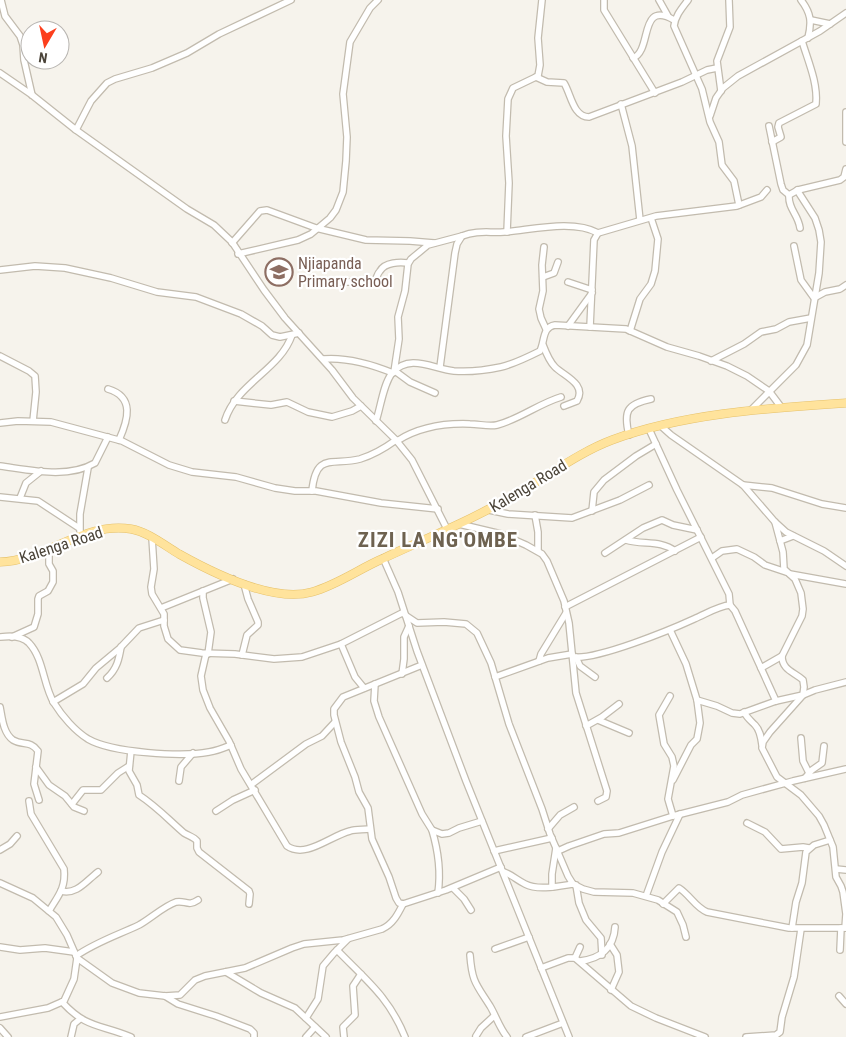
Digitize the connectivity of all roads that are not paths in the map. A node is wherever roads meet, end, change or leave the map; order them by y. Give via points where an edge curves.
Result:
1 (1, 0) edge
2 (291, 0) edge
3 (378, 0) edge
4 (542, 0) edge
5 (599, 0) edge
6 (604, 0) edge
7 (659, 0) edge
8 (688, 0) edge
9 (729, 0) edge
10 (801, 0) edge
11 (604, 10) junction
12 (846, 13) edge
13 (668, 16) junction
14 (674, 20) junction
15 (811, 20) junction
16 (830, 24) junction
17 (808, 38) junction
18 (802, 41) junction
19 (633, 58) junction
20 (717, 68) junction
21 (0, 73) edge
22 (695, 76) junction
23 (536, 77) junction
24 (721, 91) junction
25 (655, 93) junction
26 (32, 95) junction
27 (621, 104) junction
28 (846, 112) edge
29 (709, 117) junction
30 (769, 126) dead end
31 (76, 130) junction
32 (772, 142) junction
33 (846, 142) edge
34 (846, 170) edge
35 (837, 180) junction
36 (846, 181) edge
37 (767, 190) dead end
38 (797, 190) junction
39 (789, 195) junction
40 (739, 205) junction
41 (651, 218) junction
42 (640, 220) junction
43 (316, 228) junction
44 (800, 228) dead end
45 (507, 232) junction
46 (598, 233) junction
47 (462, 236) junction
48 (434, 243) junction
49 (232, 244) junction
50 (794, 246) dead end
51 (544, 247) dead end
52 (238, 254) junction
53 (558, 262) dead end
54 (408, 263) junction
55 (0, 270) edge
56 (543, 277) junction
57 (333, 282) dead end
58 (568, 282) dead end
59 (846, 285) edge
60 (592, 291) junction
61 (814, 298) junction
62 (811, 318) junction
63 (568, 326) junction
64 (590, 327) junction
65 (546, 329) junction
66 (630, 331) junction
67 (299, 333) junction
68 (292, 335) junction
69 (543, 345) junction
70 (0, 356) edge
71 (323, 359) junction
72 (711, 361) junction
73 (440, 367) junction
74 (394, 372) junction
75 (108, 389) dead end
76 (770, 391) junction
77 (435, 393) dead end
78 (561, 397) dead end
79 (651, 399) dead end
80 (234, 401) junction
81 (846, 404) edge
82 (360, 406) junction
83 (564, 406) dead end
84 (781, 407) junction
85 (749, 412) junction
86 (224, 420) dead end
87 (33, 421) junction
88 (376, 421) junction
89 (0, 423) edge
90 (661, 426) junction
91 (650, 429) junction
92 (629, 435) junction
93 (108, 437) junction
94 (119, 440) junction
95 (396, 441) junction
96 (656, 444) junction
97 (0, 466) edge
98 (88, 468) junction
99 (40, 471) junction
100 (650, 485) dead end
101 (743, 485) junction
102 (312, 491) junction
103 (0, 498) edge
104 (20, 498) junction
105 (846, 508) edge
106 (438, 510) junction
107 (489, 510) junction
108 (592, 511) junction
109 (536, 515) junction
110 (775, 522) junction
111 (459, 524) junction
112 (447, 529) junction
113 (697, 530) junction
114 (80, 532) junction
115 (793, 536) junction
116 (701, 537) junction
117 (152, 538) junction
118 (626, 540) junction
119 (780, 541) junction
120 (49, 549) junction
121 (538, 550) junction
122 (675, 551) junction
123 (605, 553) dead end
124 (384, 558) junction
125 (712, 558) junction
126 (0, 562) edge
127 (846, 566) edge
128 (788, 573) junction
129 (233, 579) junction
130 (244, 584) junction
131 (846, 584) edge
132 (204, 591) junction
133 (730, 605) junction
134 (161, 608) junction
135 (566, 610) junction
136 (405, 613) junction
137 (164, 620) junction
138 (409, 626) junction
139 (670, 630) junction
140 (0, 637) edge
141 (12, 637) junction
142 (341, 644) junction
143 (122, 647) junction
144 (207, 654) junction
145 (242, 655) junction
146 (574, 656) junction
147 (782, 656) junction
148 (539, 661) junction
149 (422, 665) junction
150 (761, 668) junction
151 (402, 674) junction
152 (495, 677) junction
153 (595, 677) dead end
154 (107, 678) dead end
155 (846, 682) edge
156 (375, 684) junction
157 (364, 688) junction
158 (803, 695) junction
159 (670, 696) dead end
160 (697, 700) junction
161 (776, 701) junction
162 (53, 702) junction
163 (619, 704) dead end
164 (0, 706) edge
165 (744, 712) junction
166 (1, 720) edge
167 (598, 720) junction
168 (335, 722) junction
169 (586, 726) junction
170 (629, 733) dead end
171 (801, 738) dead end
172 (762, 744) junction
173 (231, 745) junction
174 (824, 746) dead end
175 (131, 751) junction
176 (193, 754) junction
177 (129, 766) junction
178 (36, 767) junction
179 (846, 769) edge
180 (807, 776) junction
181 (179, 781) dead end
182 (671, 782) junction
183 (784, 784) junction
184 (253, 787) junction
185 (39, 800) dead end
186 (29, 801) dead end
187 (598, 801) dead end
188 (72, 804) junction
189 (574, 807) dead end
190 (84, 811) dead end
191 (216, 811) dead end
192 (680, 814) junction
193 (673, 816) junction
194 (482, 822) junction
195 (747, 823) dead end
196 (370, 829) junction
197 (548, 829) junction
198 (432, 830) junction
199 (17, 836) dead end
200 (552, 838) junction
201 (830, 840) junction
202 (809, 848) junction
203 (557, 849) junction
204 (0, 850) edge
205 (494, 851) junction
206 (836, 869) junction
207 (502, 870) junction
208 (846, 870) edge
209 (98, 872) dead end
210 (0, 883) edge
211 (575, 884) junction
212 (552, 887) junction
213 (453, 888) junction
214 (61, 891) junction
215 (438, 893) junction
216 (646, 896) junction
217 (198, 900) dead end
218 (249, 904) dead end
219 (404, 904) junction
220 (663, 904) junction
221 (470, 910) dead end
222 (48, 912) junction
223 (614, 927) dead end
224 (792, 928) junction
225 (844, 928) edge
226 (801, 929) junction
227 (529, 937) junction
228 (686, 937) dead end
229 (350, 938) junction
230 (610, 944) junction
231 (0, 947) edge
232 (580, 947) dead end
233 (495, 949) dead end
234 (337, 950) junction
235 (840, 950) dead end
236 (470, 955) dead end
237 (602, 955) junction
238 (76, 956) junction
239 (578, 960) junction
240 (541, 968) junction
241 (226, 972) junction
242 (361, 974) junction
243 (611, 990) junction
244 (165, 996) junction
245 (839, 996) dead end
246 (62, 1002) junction
247 (846, 1004) edge
248 (494, 1016) junction
249 (0, 1017) edge
250 (306, 1018) junction
251 (80, 1019) junction
252 (563, 1023) junction
253 (315, 1027) junction
254 (0, 1028) edge
255 (115, 1034) edge
256 (476, 1036) dead end
257 (8, 1037) edge
258 (71, 1037) edge
259 (131, 1037) edge
260 (254, 1037) edge
261 (306, 1037) edge
262 (326, 1037) edge
263 (344, 1037) edge
264 (405, 1037) edge
265 (507, 1037) edge
266 (526, 1037) edge
267 (569, 1037) edge
268 (705, 1037) edge
269 (746, 1037) edge

1 - 26 street via 5,16 23,45
2 - 31 street via 187,53 107,83 91,101
3 - 43 street via 352,36 349,48 344,94 347,148 340,202 330,218
4 - 23 street via 538,38 540,64
5 - 11 street
6 - 11 street
7 - 13 street
8 - 14 street
9 - 20 street via 730,27
10 - 15 street
11 - 19 street
12 - 16 street
13 - 14 street
13 - 19 street via 657,14 651,19 640,52
14 - 22 street
15 - 16 street
15 - 17 street
16 - 17 street
17 - 18 street
18 - 24 street via 738,76
18 - 32 street via 811,67 816,104 779,123 781,137
19 - 25 street
20 - 22 street
20 - 24 street
21 - 26 street
22 - 25 street
22 - 29 street
23 - 27 street via 546,82 564,83 578,114 585,117
23 - 45 street via 513,88 508,99
24 - 29 street
25 - 27 street
26 - 31 street
27 - 42 street via 632,146
28 - 33 street
29 - 40 street via 719,142 722,165 734,181
30 - 32 street
31 - 49 street via 214,226
32 - 39 street via 781,184
34 - 35 street via 844,176
35 - 36 street
35 - 38 street
37 - 40 street via 761,197
38 - 39 street
38 - 61 street via 819,230 821,256
39 - 44 street via 790,206 798,217
40 - 41 street
41 - 42 street
41 - 66 street via 658,239 655,271 636,308
42 - 46 street
43 - 48 street via 366,240
43 - 49 street via 275,212 260,211
43 - 52 street via 298,240
45 - 46 street via 562,227 586,228
45 - 47 street via 479,231
46 - 60 street via 594,240
47 - 48 street
47 - 73 street via 456,244
48 - 54 street via 420,250
49 - 52 street
50 - 61 street via 801,280
51 - 56 street
52 - 67 street
53 - 56 street via 552,275
54 - 57 street via 384,266 374,282
54 - 74 street via 398,317 399,339
55 - 68 street via 35,266 65,268 111,278 157,292 196,297 242,314 272,335
56 - 65 street via 539,309
58 - 60 street
59 - 61 street
60 - 63 street
60 - 64 street
61 - 62 street
62 - 72 street via 761,332
62 - 76 street via 802,356
63 - 64 street
63 - 65 street via 555,325
64 - 66 street
65 - 69 street
66 - 72 street
67 - 68 street
67 - 71 street
68 - 80 street via 280,356
69 - 73 street via 540,351 501,367 454,371
69 - 83 street via 551,362 574,381 578,390 577,401
70 - 87 street via 35,376
71 - 74 street via 357,362
71 - 82 street
72 - 76 street via 748,376
73 - 74 street via 415,362
74 - 77 street
74 - 88 street
75 - 94 street via 122,397 127,410
76 - 84 street
76 - 85 street
78 - 95 street via 496,425 424,428
79 - 92 street via 629,407 626,424
80 - 82 street via 272,405 287,402 308,412 332,417
80 - 86 street
81 - 84 main road, Kalenga Road
82 - 88 street
84 - 85 main road, Kalenga Road
85 - 90 main road, Kalenga Road
87 - 89 street
87 - 93 street via 50,422
88 - 95 street
90 - 91 main road, Kalenga Road
90 - 101 street
91 - 92 main road, Kalenga Road
91 - 96 street
92 - 107 main road, Kalenga Road via 579,456
93 - 94 street
93 - 98 street via 95,463
94 - 102 street via 169,465 192,472 275,488
95 - 102 street via 362,458 325,463 314,476
95 - 106 street via 412,460
96 - 108 street via 611,474 597,488
96 - 113 street
97 - 99 street
98 - 99 street
98 - 114 street
99 - 104 street via 26,482
100 - 108 street
101 - 105 street via 772,488
101 - 110 street
102 - 106 street
103 - 104 street
104 - 114 street via 38,501
106 - 112 street
107 - 109 street
107 - 111 main road, Kalenga Road
108 - 109 street via 572,518
109 - 121 street
110 - 115 street
110 - 119 street
111 - 112 main road, Kalenga Road
111 - 121 street via 501,534
112 - 124 main road, Kalenga Road
113 - 116 street
113 - 118 street via 662,520
114 - 117 main road, Kalenga Road via 128,528
114 - 120 main road, Kalenga Road
115 - 119 street
115 - 127 street
116 - 122 street
116 - 125 street
117 - 129 main road, Kalenga Road
117 - 134 street via 154,569 150,587
118 - 122 street via 662,544
118 - 123 street
119 - 128 street via 784,569
120 - 126 main road, Kalenga Road via 25,559
120 - 141 street via 54,577 52,586 38,599 34,627
121 - 135 street via 551,569
122 - 135 street
124 - 130 main road, Kalenga Road via 324,588 299,595
124 - 136 street
125 - 128 street via 722,551 737,549 765,565
125 - 133 street via 729,594
128 - 131 street
128 - 147 street via 799,584 803,609
129 - 130 main road, Kalenga Road
129 - 132 street
130 - 145 street via 258,626 247,634
132 - 134 street
132 - 144 street via 204,606 211,632
133 - 139 street
133 - 150 street
134 - 137 street
135 - 146 street
135 - 148 street
136 - 138 street
136 - 142 street
136 - 152 street via 417,622 458,622 472,628 483,643
137 - 143 street via 139,628
137 - 144 street via 166,634 180,650
138 - 149 street
138 - 151 street via 404,637
139 - 146 street via 586,657
139 - 160 street via 686,664
140 - 141 street
141 - 162 street via 26,640 34,650
142 - 145 street via 315,654 288,659
142 - 157 street
143 - 154 street via 115,670
143 - 162 street via 77,689
144 - 145 street
144 - 173 street via 201,676 203,690
146 - 148 street
146 - 153 street via 580,666
146 - 169 street via 576,693
147 - 150 street
147 - 158 street via 788,671 803,680
148 - 152 street
149 - 151 street
149 - 194 street
150 - 161 street
151 - 156 street
152 - 197 street
155 - 158 street
156 - 157 street
156 - 198 street via 374,701 379,717
157 - 168 street via 338,702 334,709
158 - 161 street
158 - 172 street
159 - 182 street via 659,715 664,744 672,757
160 - 165 street via 736,714
160 - 182 street via 700,719 697,739
161 - 165 street
162 - 175 street via 70,723 90,739
163 - 167 street
164 - 166 street
165 - 172 street via 757,727
166 - 178 street via 13,739 30,744 38,751
167 - 169 street
167 - 170 street
168 - 184 street via 322,736 306,744
168 - 196 street via 359,792 368,808
169 - 187 street via 607,791 606,797
171 - 180 street
172 - 183 street via 771,767
173 - 176 street
173 - 184 street
174 - 180 street via 822,763
175 - 176 street
175 - 177 street
176 - 181 street via 181,767
177 - 188 street via 101,790 83,790
177 - 218 street via 138,795 195,838 199,852 249,891
178 - 185 street via 34,784
178 - 188 street via 49,785
179 - 180 street
180 - 183 street
182 - 193 street via 668,798
183 - 192 street
183 - 201 street via 801,796 819,816
184 - 191 street
184 - 196 street via 283,841 291,849 304,851 350,831
186 - 214 street via 31,814 64,869
188 - 190 street
189 - 197 street via 560,815
192 - 193 street
192 - 216 street
193 - 203 street
194 - 198 street via 449,833
194 - 205 street
195 - 202 street via 765,832 781,849
196 - 219 street via 396,898
197 - 200 street
198 - 215 street via 440,873
199 - 204 street
200 - 203 street
200 - 205 street
201 - 202 street
201 - 206 street
202 - 224 street
203 - 211 street via 568,876
203 - 212 street
205 - 207 street
206 - 208 street
206 - 225 street via 846,914
207 - 212 street via 527,885
207 - 213 street
207 - 227 street
209 - 214 street via 73,892
210 - 222 street via 33,898
211 - 212 street
211 - 216 street via 594,892
211 - 237 street via 586,920 600,938
213 - 215 street
213 - 221 street via 464,898
214 - 222 street
215 - 219 street
216 - 220 street
217 - 238 street via 188,904 175,902 144,922
219 - 229 street via 388,926
220 - 224 street via 680,888 707,912
220 - 228 street via 677,912
222 - 238 street via 56,917
223 - 230 street
224 - 226 street
225 - 226 street
225 - 235 street
226 - 269 street via 794,977 780,1032
227 - 233 street
227 - 240 street
229 - 234 street
229 - 241 street via 304,944 245,968
230 - 237 street
230 - 243 street via 617,955 619,972
231 - 238 street via 20,950 45,948
232 - 239 street
234 - 242 street
234 - 250 street via 322,969 318,999
236 - 248 street via 476,986
237 - 239 street
238 - 244 street via 112,983 139,993
238 - 246 street via 74,979
239 - 240 street via 568,958
239 - 243 street
240 - 252 street
241 - 244 street via 195,980 180,995
241 - 250 street via 295,1008
242 - 263 street via 353,986 355,1015 344,1027
242 - 264 street via 383,996
243 - 268 street via 631,1006
244 - 260 street via 178,1004 250,1029
245 - 247 street
246 - 249 street via 48,1008
246 - 251 street
248 - 256 street
248 - 265 street
250 - 253 street
251 - 255 street
251 - 258 street via 74,1024
252 - 266 street
252 - 267 street
253 - 261 street
253 - 262 street
254 - 257 street
255 - 259 street

